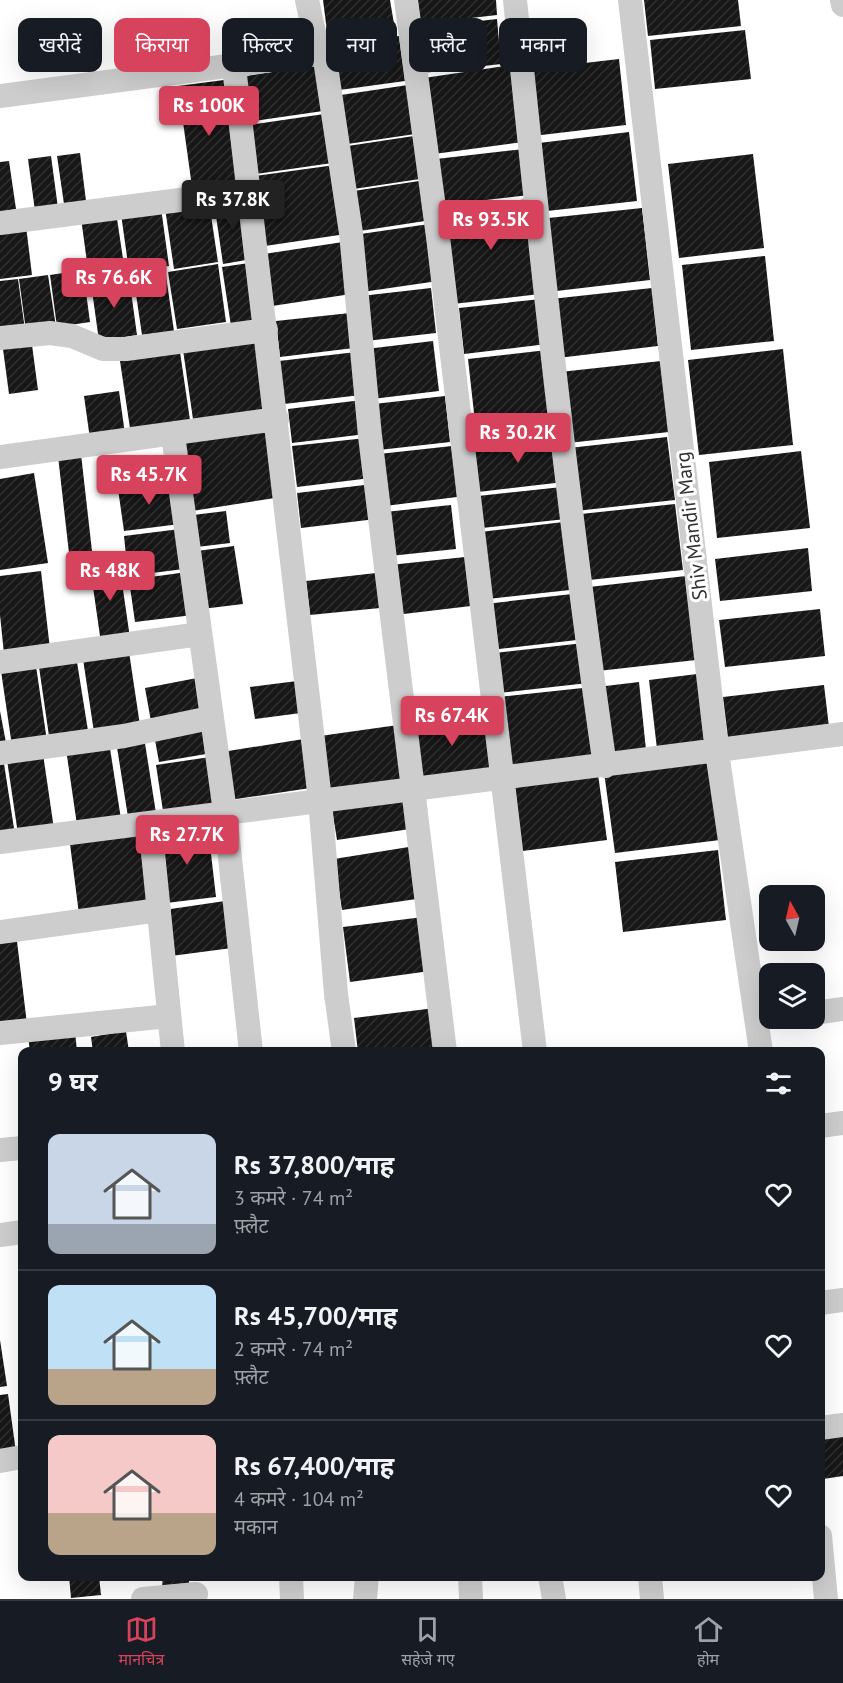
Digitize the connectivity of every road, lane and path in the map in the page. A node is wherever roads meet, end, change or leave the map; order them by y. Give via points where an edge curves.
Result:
1 (308, 0) edge
2 (406, 0) edge
3 (515, 0) edge
4 (630, 0) edge
5 (842, 0) edge
6 (843, 5) edge
7 (324, 53) junction
8 (314, 55) edge
9 (222, 68) edge
10 (235, 72) edge
11 (0, 96) edge
12 (250, 191) junction
13 (0, 223) edge
14 (266, 330) junction
15 (0, 338) edge
16 (277, 419) junction
17 (173, 435) junction
18 (0, 457) edge
19 (200, 634) junction
20 (0, 662) edge
21 (210, 718) junction
22 (843, 734) edge
23 (717, 752) junction
24 (0, 753) edge
25 (605, 766) junction
26 (503, 779) junction
27 (412, 788) junction
28 (320, 800) junction
29 (225, 812) junction
30 (150, 823) junction
31 (0, 842) edge
32 (159, 910) junction
33 (0, 932) edge
34 (759, 986) edge
35 (843, 1009) edge
36 (825, 1011) edge
37 (169, 1016) junction
38 (764, 1029) edge
39 (0, 1033) edge
40 (172, 1047) edge
41 (250, 1047) edge
42 (343, 1047) edge
43 (444, 1047) edge
44 (534, 1047) edge
45 (762, 1047) edge
46 (843, 1123) edge
47 (825, 1125) edge
48 (18, 1148) edge
49 (0, 1150) edge
50 (18, 1232) edge
51 (0, 1234) edge
52 (843, 1300) edge
53 (825, 1302) edge
54 (843, 1425) edge
55 (825, 1427) edge
56 (18, 1458) edge
57 (0, 1461) edge
58 (291, 1581) edge
59 (367, 1581) edge
60 (470, 1581) edge
61 (551, 1581) edge
62 (650, 1581) edge
63 (824, 1581) edge
64 (196, 1590) edge
65 (143, 1599) edge
66 (292, 1599) edge
67 (365, 1599) edge
68 (471, 1599) edge
69 (554, 1599) edge
70 (652, 1599) edge
71 (826, 1599) edge

1 - 7 street via 314,33
2 - 26 street
3 - 25 street via 577,574
4 - 23 street, Shiv Mandir Marg
5 - 6 street
7 - 8 street
7 - 27 street via 351,233 370,436
9 - 11 street
10 - 12 street
12 - 13 street
12 - 14 street
14 - 15 street via 126,349 104,349 72,336 50,333
14 - 16 street
16 - 17 street
16 - 28 street
17 - 18 street
17 - 19 street
19 - 20 street
19 - 21 street
21 - 24 street via 124,736
21 - 29 street
22 - 23 street
23 - 25 street
23 - 34 street, Shiv Mandir Marg
25 - 26 street
26 - 27 street
26 - 44 street
27 - 28 street
27 - 43 street
28 - 29 street
28 - 42 street
29 - 30 street
29 - 41 street
30 - 31 street
30 - 32 street
32 - 33 street
32 - 37 street
35 - 36 street
37 - 39 street
37 - 40 street
38 - 45 street, Shiv Mandir Marg
46 - 47 street
48 - 49 street
50 - 51 street
52 - 53 street
54 - 55 street
56 - 57 street
58 - 66 street
59 - 67 street
60 - 68 street
61 - 69 street
62 - 70 street
63 - 71 street
64 - 65 street

